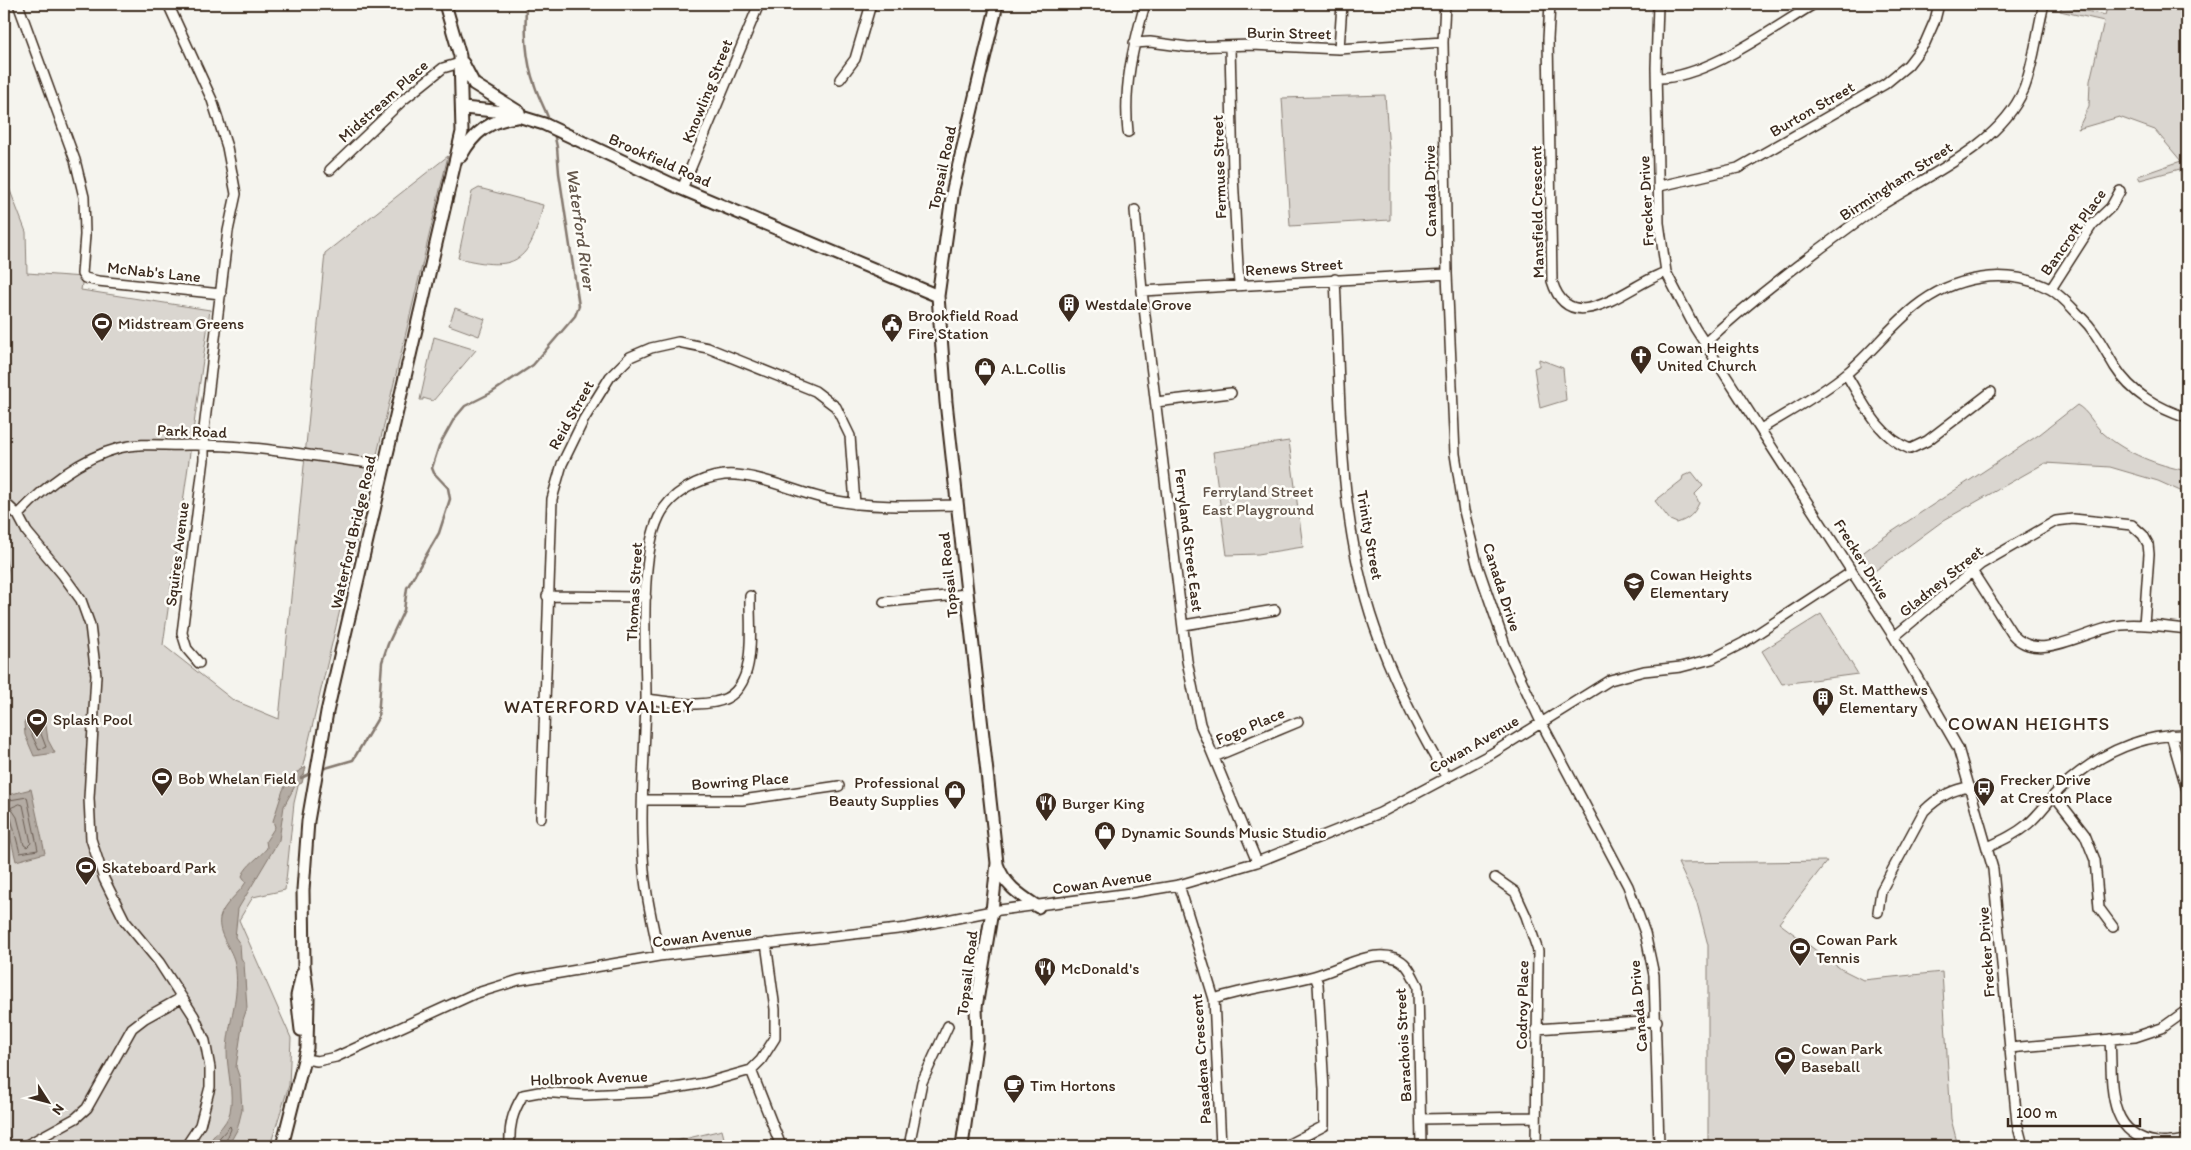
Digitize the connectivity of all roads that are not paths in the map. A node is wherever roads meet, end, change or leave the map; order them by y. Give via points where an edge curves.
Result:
1 (18, 4) edge
2 (168, 4) edge
3 (445, 4) edge
4 (759, 4) edge
5 (871, 4) edge
6 (997, 4) edge
7 (1145, 4) edge
8 (1342, 4) edge
9 (1445, 4) edge
10 (1550, 4) edge
11 (1658, 4) edge
12 (1814, 4) edge
13 (1938, 4) edge
14 (2044, 4) edge
15 (1443, 42) junction
16 (1134, 44) junction
17 (1230, 47) junction
18 (1339, 49) junction
19 (460, 59) junction
20 (1657, 78) junction
21 (840, 79) dead end
22 (463, 108) junction
23 (526, 117) junction
24 (1128, 132) dead end
25 (456, 166) junction
26 (330, 170) dead end
27 (1660, 186) junction
28 (682, 189) junction
29 (2120, 191) dead end
30 (1135, 210) dead end
31 (1666, 272) junction
32 (1447, 274) junction
33 (1335, 279) junction
34 (1239, 285) junction
35 (2051, 289) junction
36 (1142, 291) junction
37 (220, 294) junction
38 (938, 296) junction
39 (1705, 343) junction
40 (1846, 374) junction
41 (1231, 392) dead end
42 (1991, 392) dead end
43 (1156, 402) junction
44 (2187, 418) edge
45 (1761, 429) junction
46 (205, 444) junction
47 (385, 467) junction
48 (4, 502) edge
49 (855, 504) junction
50 (957, 505) junction
51 (18, 515) junction
52 (1972, 571) junction
53 (1850, 573) junction
54 (967, 594) junction
55 (547, 596) junction
56 (750, 596) dead end
57 (646, 597) junction
58 (884, 602) dead end
59 (1275, 610) dead end
60 (1184, 625) junction
61 (2144, 625) junction
62 (2187, 629) edge
63 (1894, 637) junction
64 (199, 664) dead end
65 (646, 699) junction
66 (1298, 722) dead end
67 (1541, 722) junction
68 (2171, 735) junction
69 (2187, 735) edge
70 (1214, 757) junction
71 (1447, 778) junction
72 (839, 786) dead end
73 (1970, 787) junction
74 (2187, 790) edge
75 (2054, 795) junction
76 (643, 800) junction
77 (541, 818) dead end
78 (1988, 847) junction
79 (1257, 862) junction
80 (997, 863) junction
81 (1495, 878) dead end
82 (1179, 885) junction
83 (1038, 907) junction
84 (992, 911) junction
85 (1878, 912) dead end
86 (2113, 928) dead end
87 (766, 943) junction
88 (660, 956) junction
89 (1315, 976) junction
90 (179, 995) junction
91 (1214, 999) junction
92 (2187, 1010) edge
93 (1657, 1021) junction
94 (948, 1026) dead end
95 (1536, 1029) junction
96 (2110, 1039) junction
97 (2009, 1048) junction
98 (304, 1059) junction
99 (751, 1070) junction
100 (1535, 1117) junction
101 (1421, 1119) junction
102 (2187, 1140) edge
103 (24, 1146) edge
104 (186, 1146) edge
105 (282, 1146) edge
106 (510, 1146) edge
107 (782, 1146) edge
108 (909, 1146) edge
109 (962, 1146) edge
110 (1221, 1146) edge
111 (1285, 1146) edge
112 (1421, 1146) edge
113 (1536, 1146) edge
114 (1659, 1146) edge
115 (2023, 1146) edge

1 - 37 street, McNab's Lane via 75,160 84,197 86,235 82,274 98,281
2 - 37 street, Squires Avenue via 212,100 227,147 236,194
3 - 19 main road
4 - 28 street, Knowling Street
5 - 21 street via 855,59
6 - 38 main road, Topsail Road via 953,189
7 - 16 street
8 - 18 street
9 - 15 street, Canada Drive
10 - 31 street, Mansfield Crescent via 1552,281 1556,295 1564,304 1580,309 1602,306 1651,277
11 - 20 street, Frecker Drive
12 - 20 street via 1686,76
13 - 27 street, Burton Street via 1925,43 1908,65 1885,84 1738,168
14 - 39 street, Birmingham Street via 2024,89 2009,113 1981,144 1868,214
15 - 18 street, Burin Street
15 - 32 street, Canada Drive
16 - 17 street, Burin Street
16 - 24 street via 1125,102
17 - 18 street, Burin Street
17 - 34 street, Fermuse Street
19 - 22 main road
19 - 23 main road via 474,84
19 - 26 street, Midstream Place via 443,68 403,100
20 - 27 street, Frecker Drive
22 - 23 main road, Brookfield Road via 497,110
22 - 25 main road, Waterford Bridge Road
23 - 25 main road via 484,127 473,137
23 - 28 main road, Brookfield Road
25 - 47 main road, Waterford Bridge Road
27 - 31 street, Frecker Drive via 1659,223
28 - 38 main road, Brookfield Road
29 - 35 street, Bancroft Place via 2111,207 2092,225
30 - 36 street, Ferryland Street East
31 - 39 street, Frecker Drive
32 - 33 street, Renews Street
32 - 67 street, Canada Drive via 1455,454 1464,511 1497,626
33 - 34 street, Renews Street
33 - 71 street, Trinity Street via 1340,431 1355,548 1374,628 1406,703
34 - 36 street, Renews Street
35 - 40 street via 2022,280 1993,277 1967,280 1939,290 1914,308
35 - 44 street via 2091,327 2116,368 2135,391 2164,411
36 - 43 street, Ferryland Street East
37 - 46 street, Squires Avenue
38 - 50 main road, Topsail Road
39 - 45 street, Frecker Drive
40 - 42 street via 1883,433 1896,444 1910,449 1927,441
40 - 45 street
41 - 43 street
43 - 60 street, Ferryland Street East
45 - 53 street, Frecker Drive
46 - 47 street, Park Road
46 - 51 street, Park Road via 135,445 106,452 77,466
46 - 64 street, Squires Avenue via 182,633 187,649
47 - 98 main road, Waterford Bridge Road via 328,712 308,821 303,890 304,966 297,996
48 - 51 street
49 - 50 street, Thomas Street via 892,507
49 - 55 street, Reid Street via 850,436 836,407 815,391 708,348 678,342 651,348 630,357 610,377 562,464 552,499
49 - 57 street, Thomas Street via 805,494 748,477 724,475 687,487 671,499 659,515 651,537
50 - 54 main road, Topsail Road
51 - 90 street via 27,532 81,600 90,625 96,675 89,798 92,839 98,861 125,920
52 - 61 street via 2013,635 2032,648 2048,647 2115,626
52 - 61 street, Gladney Street via 2056,521 2073,519 2127,524 2143,534 2149,549
52 - 63 street, Gladney Street
53 - 63 street, Frecker Drive
53 - 67 street, Cowan Avenue via 1743,644 1712,659 1610,680
54 - 58 street
54 - 80 main road, Topsail Road
55 - 57 street
55 - 77 street, Reid Street
56 - 65 street via 749,664 745,681 732,696 715,702
57 - 65 street, Thomas Street
59 - 60 street
60 - 70 street, Ferryland Street East via 1187,661 1200,724
61 - 62 street
63 - 73 street, Frecker Drive via 1958,748
65 - 76 street, Thomas Street
66 - 70 street, Fogo Place
67 - 71 street, Cowan Avenue
67 - 93 street, Canada Drive via 1628,886 1645,933 1654,975
68 - 69 street
68 - 74 street
68 - 75 street via 2117,748 2088,764
70 - 79 street, Ferryland Street East
71 - 79 street, Cowan Avenue via 1380,813
72 - 76 street, Bowring Place via 742,800
73 - 78 street, Frecker Drive
73 - 85 street via 1934,801 1924,811 1881,891
75 - 78 street via 2029,823 2012,836
75 - 86 street via 2085,835 2095,860 2099,908
76 - 88 street, Thomas Street via 644,870
78 - 97 street, Frecker Drive via 1997,894
79 - 82 street, Cowan Avenue
80 - 83 main road via 1005,881 1014,891
80 - 84 main road, Topsail Road
81 - 95 street, Codroy Place via 1515,892 1538,951
82 - 83 street, Cowan Avenue
82 - 91 street, Pasadena Crescent
83 - 84 street, Cowan Avenue
84 - 87 street, Cowan Avenue via 907,928
84 - 109 main road, Topsail Road via 976,1007 977,1039
87 - 88 street, Cowan Avenue
87 - 99 street via 775,1009 775,1038
88 - 98 street, Cowan Avenue via 494,987 336,1057 317,1061
89 - 91 street, Barachois Street
89 - 101 street, Barachois Street via 1363,959 1384,956 1396,958 1408,966 1418,986
89 - 111 street via 1318,984 1324,1126
90 - 103 street via 132,1028 87,1108 76,1118
90 - 104 street via 206,1041 210,1068 200,1124
91 - 110 street, Pasadena Crescent
92 - 96 street via 2162,1028 2135,1037
93 - 95 street
93 - 114 street, Canada Drive
94 - 108 street via 922,1082
95 - 100 street, Codroy Place
96 - 97 street
96 - 102 street via 2113,1095 2125,1128 2139,1138 2158,1143
97 - 115 street, Frecker Drive via 2016,1123
98 - 105 main road, Waterford Bridge Road
99 - 106 street, Holbrook Avenue via 705,1083 652,1092 585,1095 539,1092 523,1095 513,1112
99 - 107 street
100 - 101 street
100 - 113 street, Codroy Place
101 - 112 street, Barachois Street

